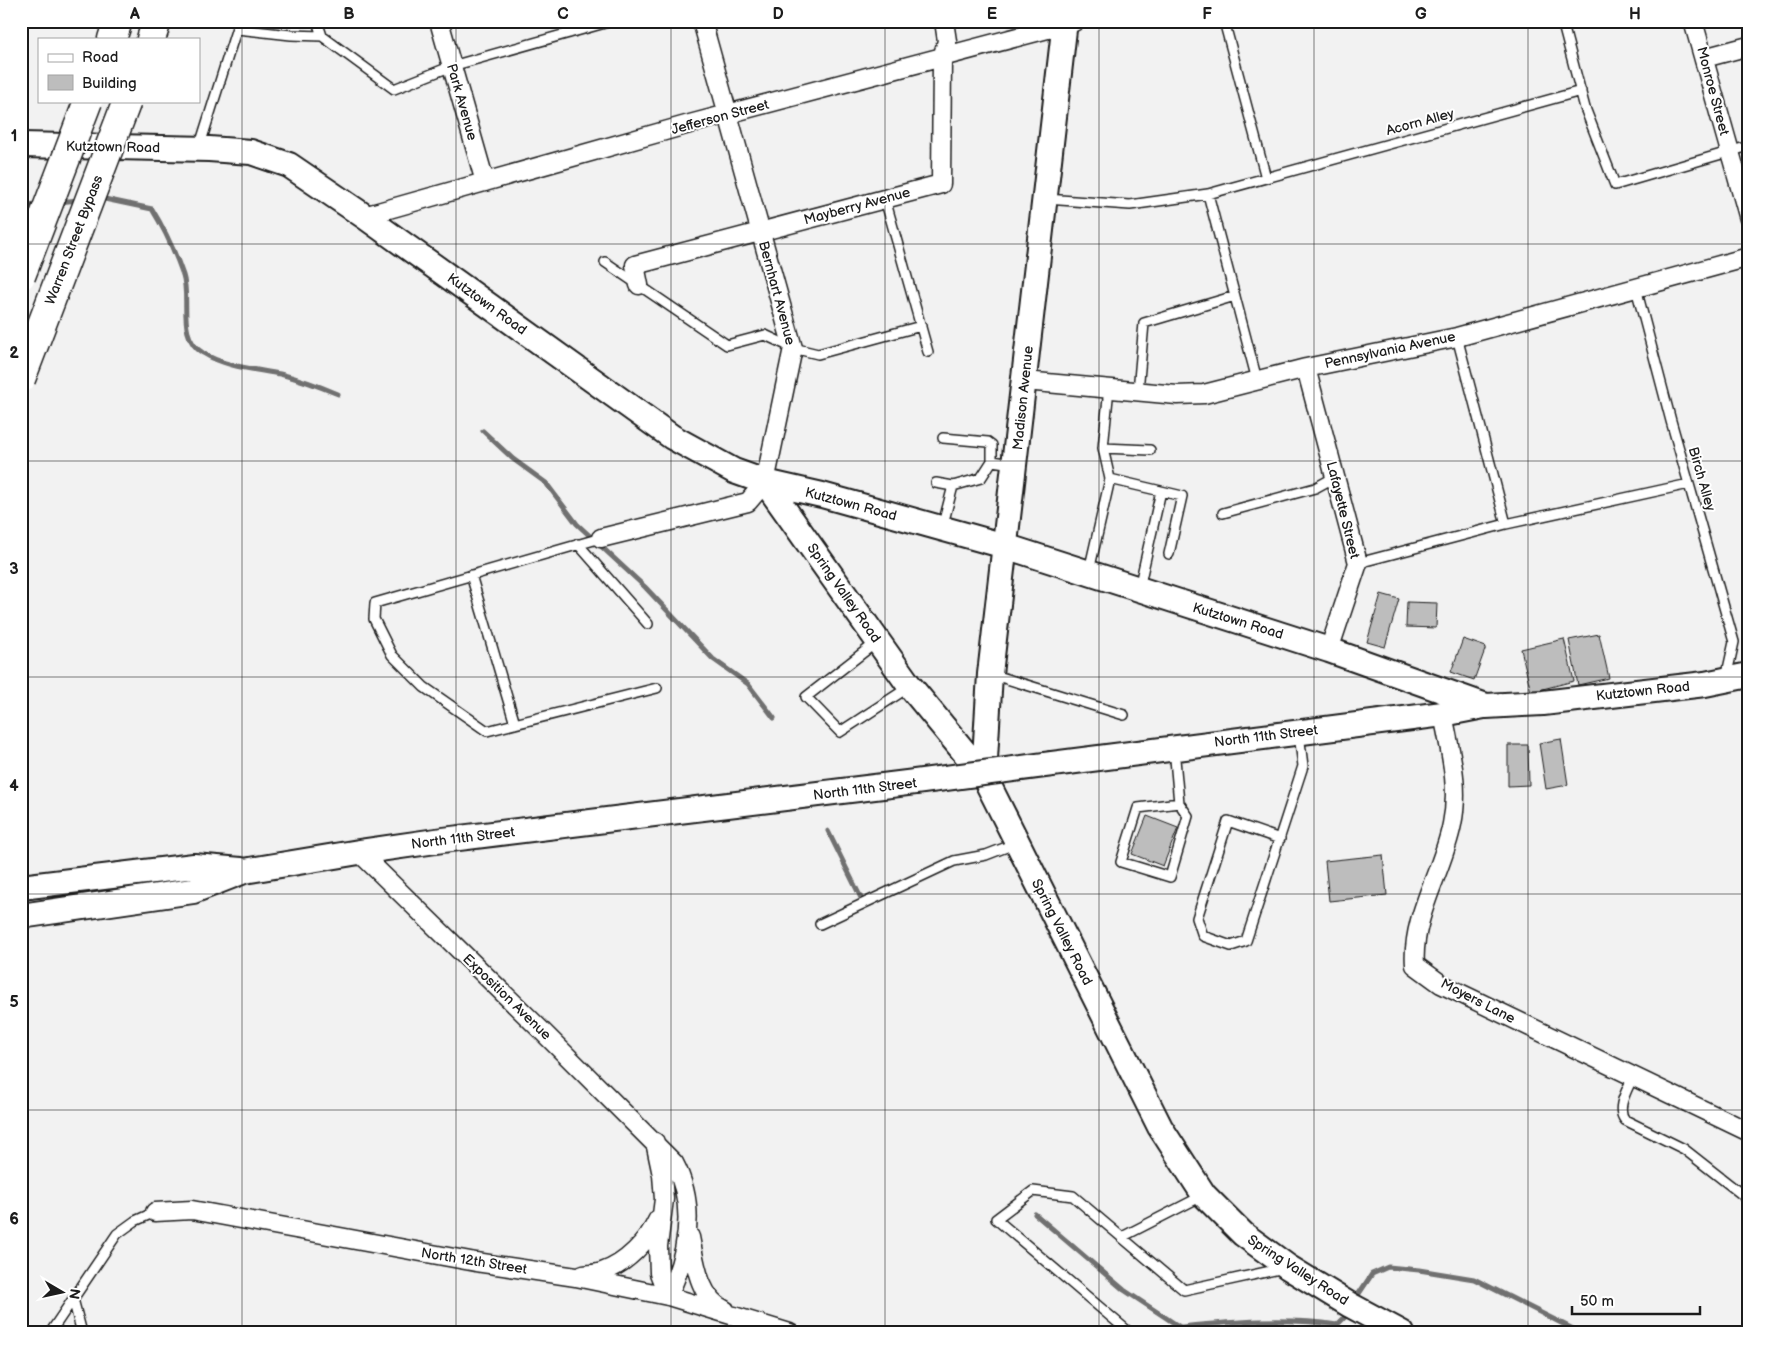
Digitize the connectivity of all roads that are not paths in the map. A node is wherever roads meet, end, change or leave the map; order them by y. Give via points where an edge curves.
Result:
1 (118, 21) edge
2 (157, 21) edge
3 (317, 21) edge
4 (439, 21) edge
5 (567, 21) edge
6 (612, 21) edge
7 (702, 21) edge
8 (944, 21) edge
9 (1224, 21) edge
10 (1562, 21) edge
11 (1694, 21) edge
12 (1069, 22) edge
13 (238, 25) edge
14 (570, 33) junction
15 (322, 36) junction
16 (112, 38) edge
17 (151, 38) edge
18 (1749, 46) edge
19 (942, 58) junction
20 (1704, 58) junction
21 (452, 66) junction
22 (1581, 92) junction
23 (88, 102) edge
24 (127, 102) edge
25 (728, 115) junction
26 (21, 145) edge
27 (1749, 146) edge
28 (199, 148) junction
29 (1729, 152) junction
30 (1266, 178) junction
31 (485, 182) junction
32 (1208, 194) junction
33 (885, 199) junction
34 (1044, 199) junction
35 (364, 216) junction
36 (1749, 219) edge
37 (761, 232) junction
38 (1749, 256) edge
39 (605, 262) dead end
40 (21, 276) edge
41 (639, 285) junction
42 (1636, 288) junction
43 (1236, 296) junction
44 (921, 326) junction
45 (1456, 336) junction
46 (793, 348) junction
47 (928, 352) dead end
48 (1306, 368) junction
49 (21, 379) edge
50 (1257, 380) junction
51 (1025, 381) junction
52 (1109, 388) junction
53 (1138, 391) junction
54 (943, 438) dead end
55 (1103, 448) junction
56 (1150, 450) dead end
57 (992, 461) junction
58 (1015, 465) junction
59 (1334, 477) junction
60 (1110, 479) junction
61 (766, 482) junction
62 (936, 483) dead end
63 (1689, 484) junction
64 (953, 486) junction
65 (1161, 491) junction
66 (1223, 513) dead end
67 (1506, 524) junction
68 (942, 528) junction
69 (601, 538) joint
70 (578, 544) junction
71 (1006, 546) junction
72 (1169, 554) dead end
73 (1358, 563) junction
74 (1088, 574) junction
75 (472, 575) junction
76 (1138, 590) junction
77 (648, 624) dead end
78 (878, 641) junction
79 (1329, 650) junction
80 (990, 674) junction
81 (1749, 674) edge
82 (1726, 678) junction
83 (910, 687) junction
84 (658, 688) dead end
85 (1486, 706) junction
86 (1443, 714) junction
87 (1124, 715) dead end
88 (515, 724) junction
89 (1299, 731) junction
90 (1174, 748) junction
91 (984, 776) junction
92 (1179, 803) junction
93 (1280, 838) junction
94 (1018, 843) junction
95 (359, 852) junction
96 (244, 870) junction
97 (21, 887) edge
98 (21, 916) edge
99 (820, 924) dead end
100 (1633, 1076) junction
101 (1749, 1132) edge
102 (654, 1141) junction
103 (1204, 1195) junction
104 (664, 1199) junction
105 (1749, 1200) edge
106 (155, 1212) joint
107 (688, 1227) junction
108 (1122, 1237) junction
109 (1288, 1267) junction
110 (576, 1277) junction
111 (668, 1296) junction
112 (73, 1299) junction
113 (734, 1314) junction
114 (50, 1333) edge
115 (82, 1333) edge
116 (790, 1333) edge
117 (1130, 1333) edge
118 (1402, 1333) edge

1 - 16 highway
2 - 17 highway
3 - 15 lane
4 - 21 street, Park Avenue
5 - 14 lane
6 - 14 lane
7 - 25 street, Bernhart Avenue
8 - 19 street, Mayberry Avenue via 947,41
9 - 30 lane
10 - 22 lane
11 - 20 street, Monroe Street
12 - 19 street, Jefferson Street
12 - 34 main road, Madison Avenue
13 - 15 lane via 291,35
13 - 28 lane
14 - 21 lane
15 - 21 lane via 394,89
18 - 20 street
19 - 25 street, Jefferson Street
19 - 33 street, Mayberry Avenue via 941,184
20 - 29 street, Monroe Street
21 - 31 street, Park Avenue
22 - 29 lane via 1615,184
22 - 30 lane, Acorn Alley
23 - 40 highway, bridge
24 - 49 highway, Warren Street Bypass, bridge
25 - 31 street, Jefferson Street
25 - 37 street, Bernhart Avenue
26 - 28 main road, Kutztown Road
27 - 29 lane
28 - 35 main road, Kutztown Road via 251,152 289,164
29 - 36 street, Monroe Street
30 - 32 lane, Acorn Alley
31 - 35 street, Jefferson Street
32 - 34 lane, Acorn Alley via 1130,205
32 - 43 lane
33 - 37 street, Mayberry Avenue
33 - 44 lane
34 - 51 main road, Madison Avenue
35 - 61 main road, Kutztown Road via 672,437 734,471
37 - 41 street, Mayberry Avenue via 635,265
37 - 46 street, Bernhart Avenue
38 - 42 street, Pennsylvania Avenue
39 - 41 lane
41 - 46 lane via 727,345 765,335
42 - 45 street, Pennsylvania Avenue
42 - 63 lane, Birch Alley
43 - 50 lane
43 - 53 lane via 1144,323
44 - 46 lane via 818,354
44 - 47 lane
45 - 48 street, Pennsylvania Avenue
45 - 67 lane
46 - 61 street, Bernhart Avenue
48 - 50 street, Pennsylvania Avenue
48 - 59 street, Lafayette Street
50 - 53 street, Pennsylvania Avenue via 1204,394
51 - 52 street, Pennsylvania Avenue
51 - 58 main road, Madison Avenue
52 - 53 street, Pennsylvania Avenue
52 - 55 lane
54 - 57 lane via 988,442 992,445
55 - 56 lane
55 - 60 lane
57 - 58 lane
57 - 64 lane via 981,478
58 - 71 main road, Madison Avenue
59 - 66 lane via 1315,488
59 - 73 street, Lafayette Street
60 - 65 lane
60 - 74 lane
61 - 68 main road, Kutztown Road
61 - 69 street via 748,502
61 - 78 main road, Spring Valley Road
62 - 64 lane
63 - 67 lane
63 - 82 lane, Birch Alley via 1734,642
64 - 68 lane
65 - 72 lane via 1182,496
65 - 76 lane
67 - 73 lane
68 - 71 main road, Kutztown Road
69 - 70 lane
70 - 75 lane
70 - 77 lane
71 - 74 main road, Kutztown Road
71 - 80 main road, Madison Avenue
73 - 79 street, Lafayette Street
74 - 76 main road, Kutztown Road
75 - 88 lane
75 - 88 lane via 375,602 374,619 392,655 424,688 487,731
76 - 79 main road, Kutztown Road
78 - 83 main road, Spring Valley Road
78 - 83 lane via 806,697 840,732
79 - 85 main road, Kutztown Road
80 - 87 lane
80 - 91 main road, Madison Avenue
81 - 82 main road, Kutztown Road
82 - 85 main road, Kutztown Road via 1711,683
83 - 91 main road, Spring Valley Road
84 - 88 lane
85 - 86 main road, North 11th Street
86 - 89 main road, North 11th Street
86 - 100 street, Moyers Lane via 1456,779 1455,809 1447,845 1417,932 1415,965 1441,984
89 - 90 main road, North 11th Street
89 - 93 lane via 1303,766
90 - 92 lane
90 - 95 main road, North 11th Street, bridge
91 - 94 main road, Spring Valley Road
92 - 92 lane via 1138,808 1121,862 1170,877 1188,816
93 - 93 lane via 1246,941 1231,946 1202,936 1197,918 1228,821
94 - 99 lane via 986,855 954,861
94 - 103 main road, Spring Valley Road via 1160,1127
95 - 96 main road, North 11th Street
95 - 102 street, Exposition Avenue
96 - 97 main road, North 11th Street via 194,866
96 - 98 main road, North 11th Street via 193,891
100 - 101 street, Moyers Lane
100 - 105 lane via 1620,1108 1621,1116 1684,1149
102 - 104 street
102 - 107 street, Exposition Avenue via 679,1172
103 - 108 lane
103 - 109 main road, Spring Valley Road via 1243,1234
104 - 110 street via 653,1230 633,1253 602,1272
104 - 111 street via 658,1246 659,1273
106 - 110 street, North 12th Street via 192,1210
106 - 112 lane via 117,1234
107 - 111 street, Exposition Avenue via 678,1274
107 - 113 street via 702,1285 718,1308
108 - 109 lane via 1184,1290
108 - 117 lane via 1073,1196 1033,1191 996,1219
109 - 118 main road, Spring Valley Road
110 - 111 street, North 12th Street
111 - 113 street, North 12th Street
112 - 114 lane
112 - 115 lane
113 - 116 street, North 12th Street

